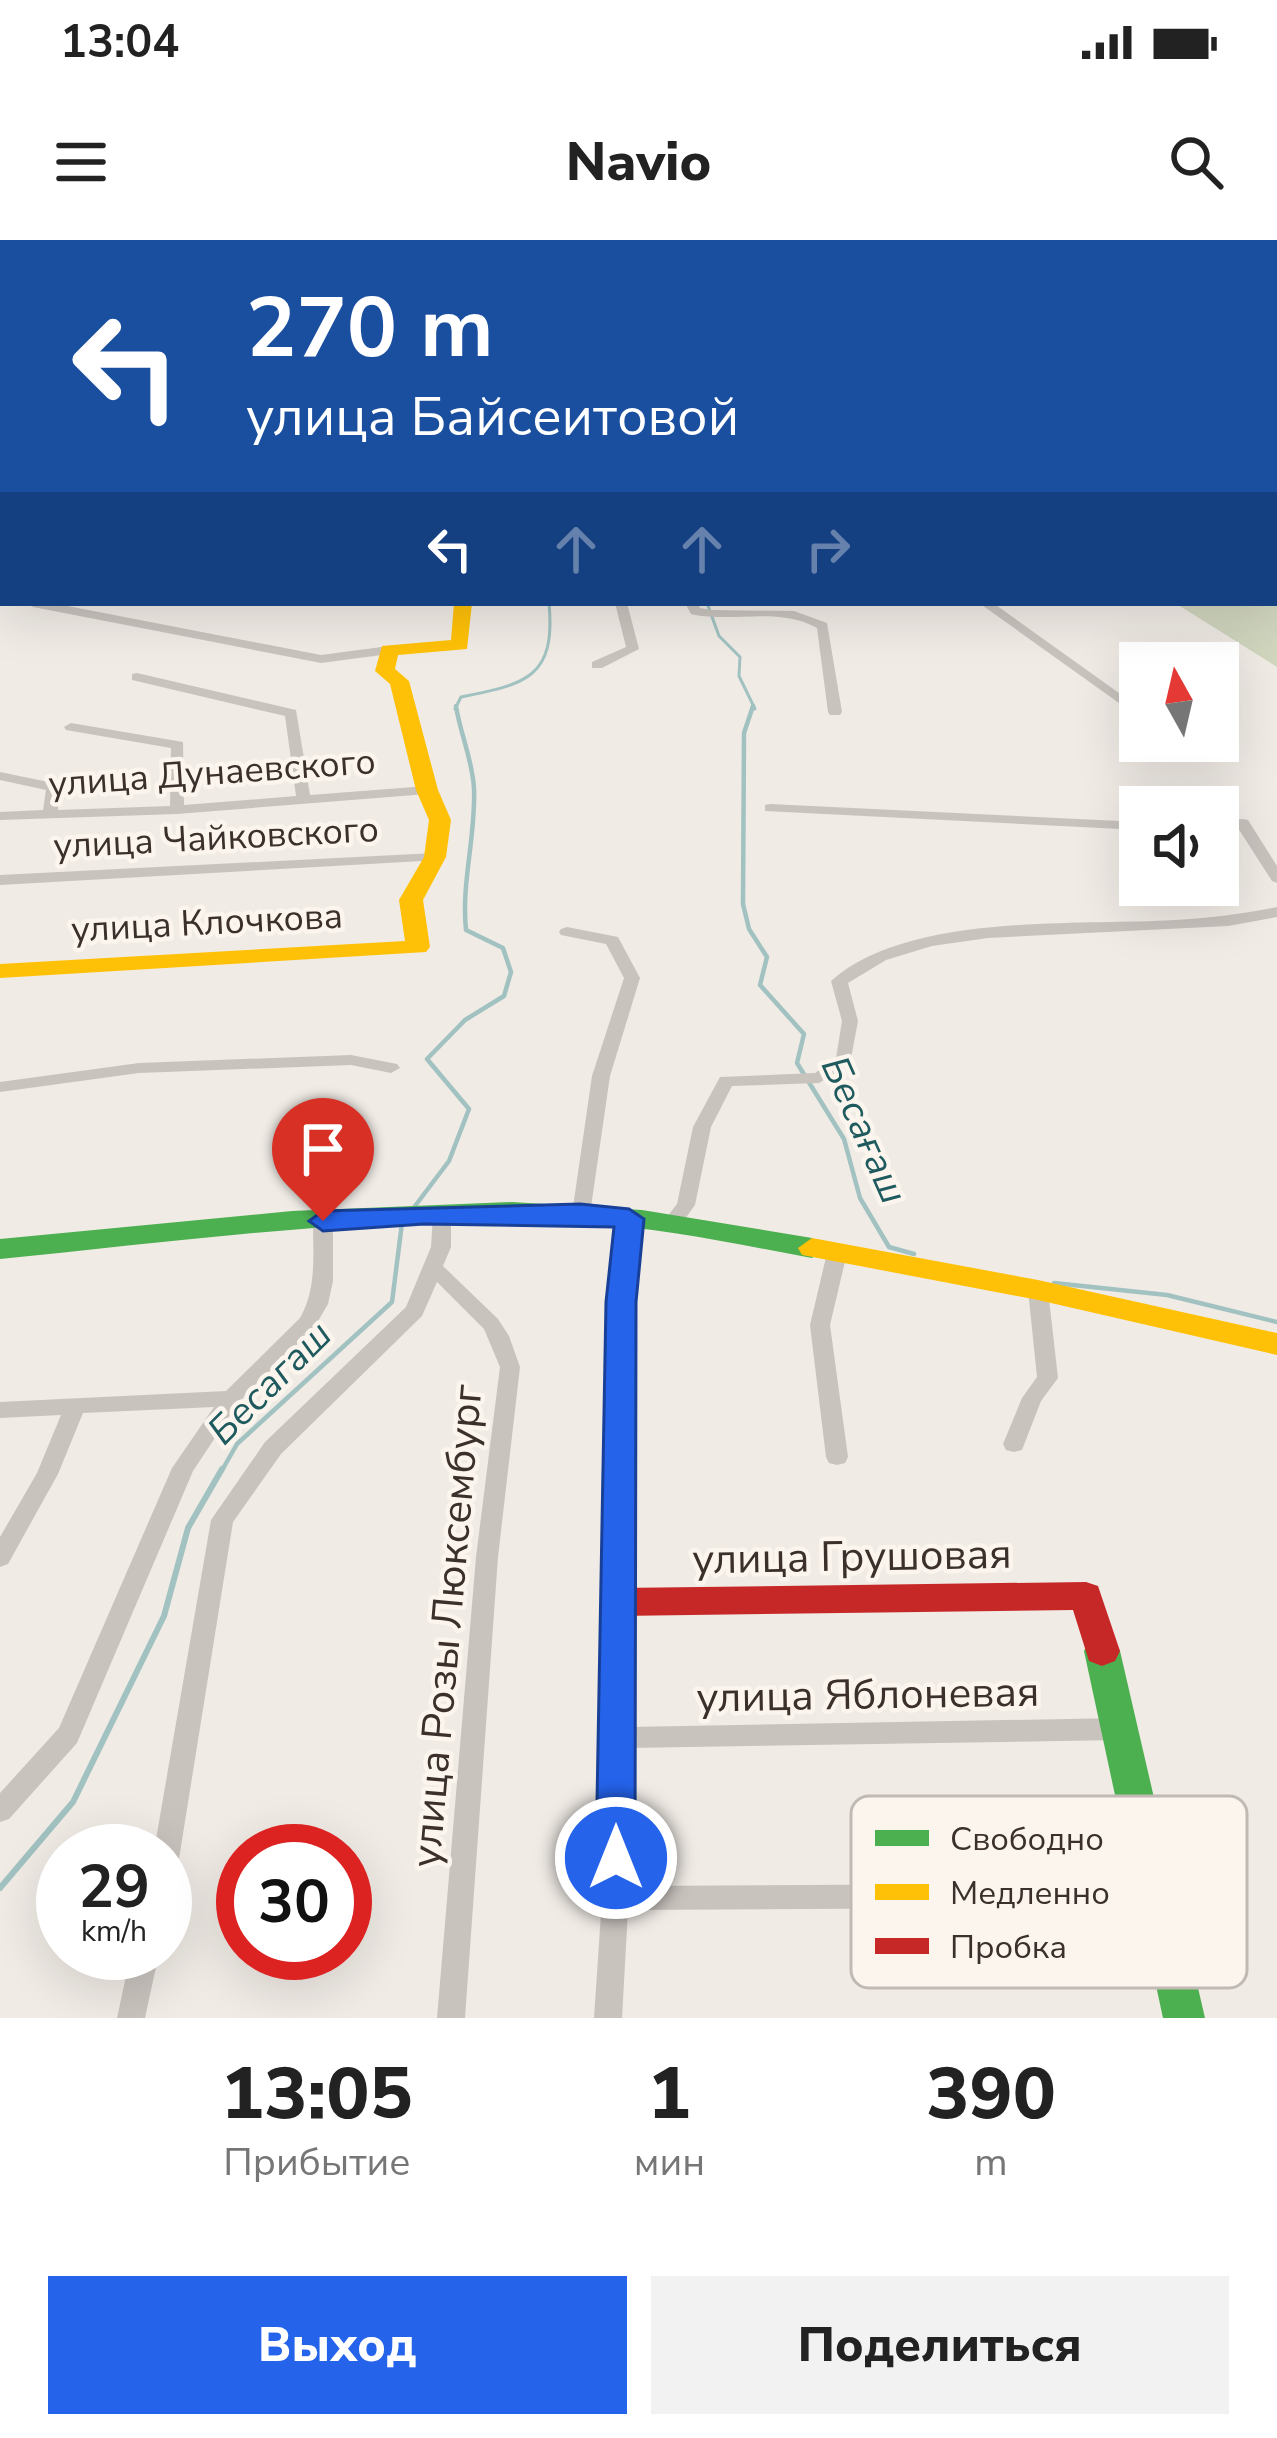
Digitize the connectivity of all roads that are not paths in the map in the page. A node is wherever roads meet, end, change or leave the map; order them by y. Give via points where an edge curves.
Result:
1 (48, 606) edge
2 (463, 606) edge
3 (622, 606) edge
4 (989, 606) edge
5 (693, 607) edge
6 (389, 650) junction
7 (597, 664) dead end
8 (137, 677) dead end
9 (1119, 698) edge
10 (836, 712) dead end
11 (71, 727) dead end
12 (0, 776) edge
13 (427, 790) junction
14 (304, 800) junction
15 (770, 808) dead end
16 (177, 810) junction
17 (50, 814) junction
18 (0, 816) edge
19 (1239, 823) edge
20 (1119, 825) edge
21 (435, 857) junction
22 (1277, 878) edge
23 (0, 880) edge
24 (1277, 912) edge
25 (567, 932) dead end
26 (0, 971) edge
27 (391, 1068) dead end
28 (0, 1087) edge
29 (580, 1214) junction
30 (433, 1215) junction
31 (629, 1219) junction
32 (323, 1221) junction
33 (674, 1222) junction
34 (0, 1250) edge
35 (837, 1253) junction
36 (434, 1270) junction
37 (1038, 1290) junction
38 (1277, 1344) edge
39 (231, 1398) junction
40 (76, 1405) junction
41 (0, 1410) edge
42 (1014, 1444) dead end
43 (837, 1457) dead end
44 (0, 1558) edge
45 (618, 1602) junction
46 (1120, 1730) junction
47 (616, 1738) junction
48 (1136, 1796) edge
49 (0, 1811) edge
50 (172, 1824) edge
51 (851, 1897) edge
52 (615, 1898) junction
53 (140, 1980) edge
54 (1178, 1988) edge
55 (131, 2018) edge
56 (451, 2018) edge
57 (608, 2018) edge
58 (1184, 2018) edge

1 - 6 street via 321,659
2 - 6 street via 460,645
3 - 7 street via 633,649
4 - 9 street
5 - 10 street via 824,626
6 - 13 street via 386,671 399,681
8 - 14 street via 291,712
11 - 16 street via 178,745
12 - 17 street via 53,787
13 - 14 street, улица Дунаевского
13 - 21 street via 440,820
14 - 16 street, улица Дунаевского
15 - 20 street
16 - 17 street, улица Дунаевского
17 - 18 street, улица Дунаевского
19 - 22 street
21 - 23 street, улица Чайковского
21 - 26 street, улица Клочкова via 410,900 418,947
24 - 33 street via 1242,921 951,939 861,962 839,981 850,1022 844,1060 819,1078 726,1081 702,1127 686,1205
25 - 29 street via 612,940 632,978 601,1076
27 - 28 street via 351,1060 139,1068
29 - 30 street
29 - 31 street
30 - 32 street
30 - 36 street
31 - 33 street
31 - 45 street
32 - 34 street
32 - 39 street via 318,1304
33 - 35 street
35 - 37 street
35 - 43 street via 820,1325
36 - 50 street via 415,1311 273,1448 222,1520
36 - 56 street, улица Розы Люксембург via 491,1322 510,1367
37 - 38 street
37 - 42 street via 1048,1378
39 - 40 street
39 - 49 street via 183,1468 68,1735
40 - 41 street
40 - 44 street
45 - 46 street, улица Грушовая via 1086,1596
45 - 47 street
46 - 47 street, улица Яблоневая
46 - 48 street
47 - 52 street
51 - 52 street
52 - 57 street
53 - 55 street
54 - 58 street

